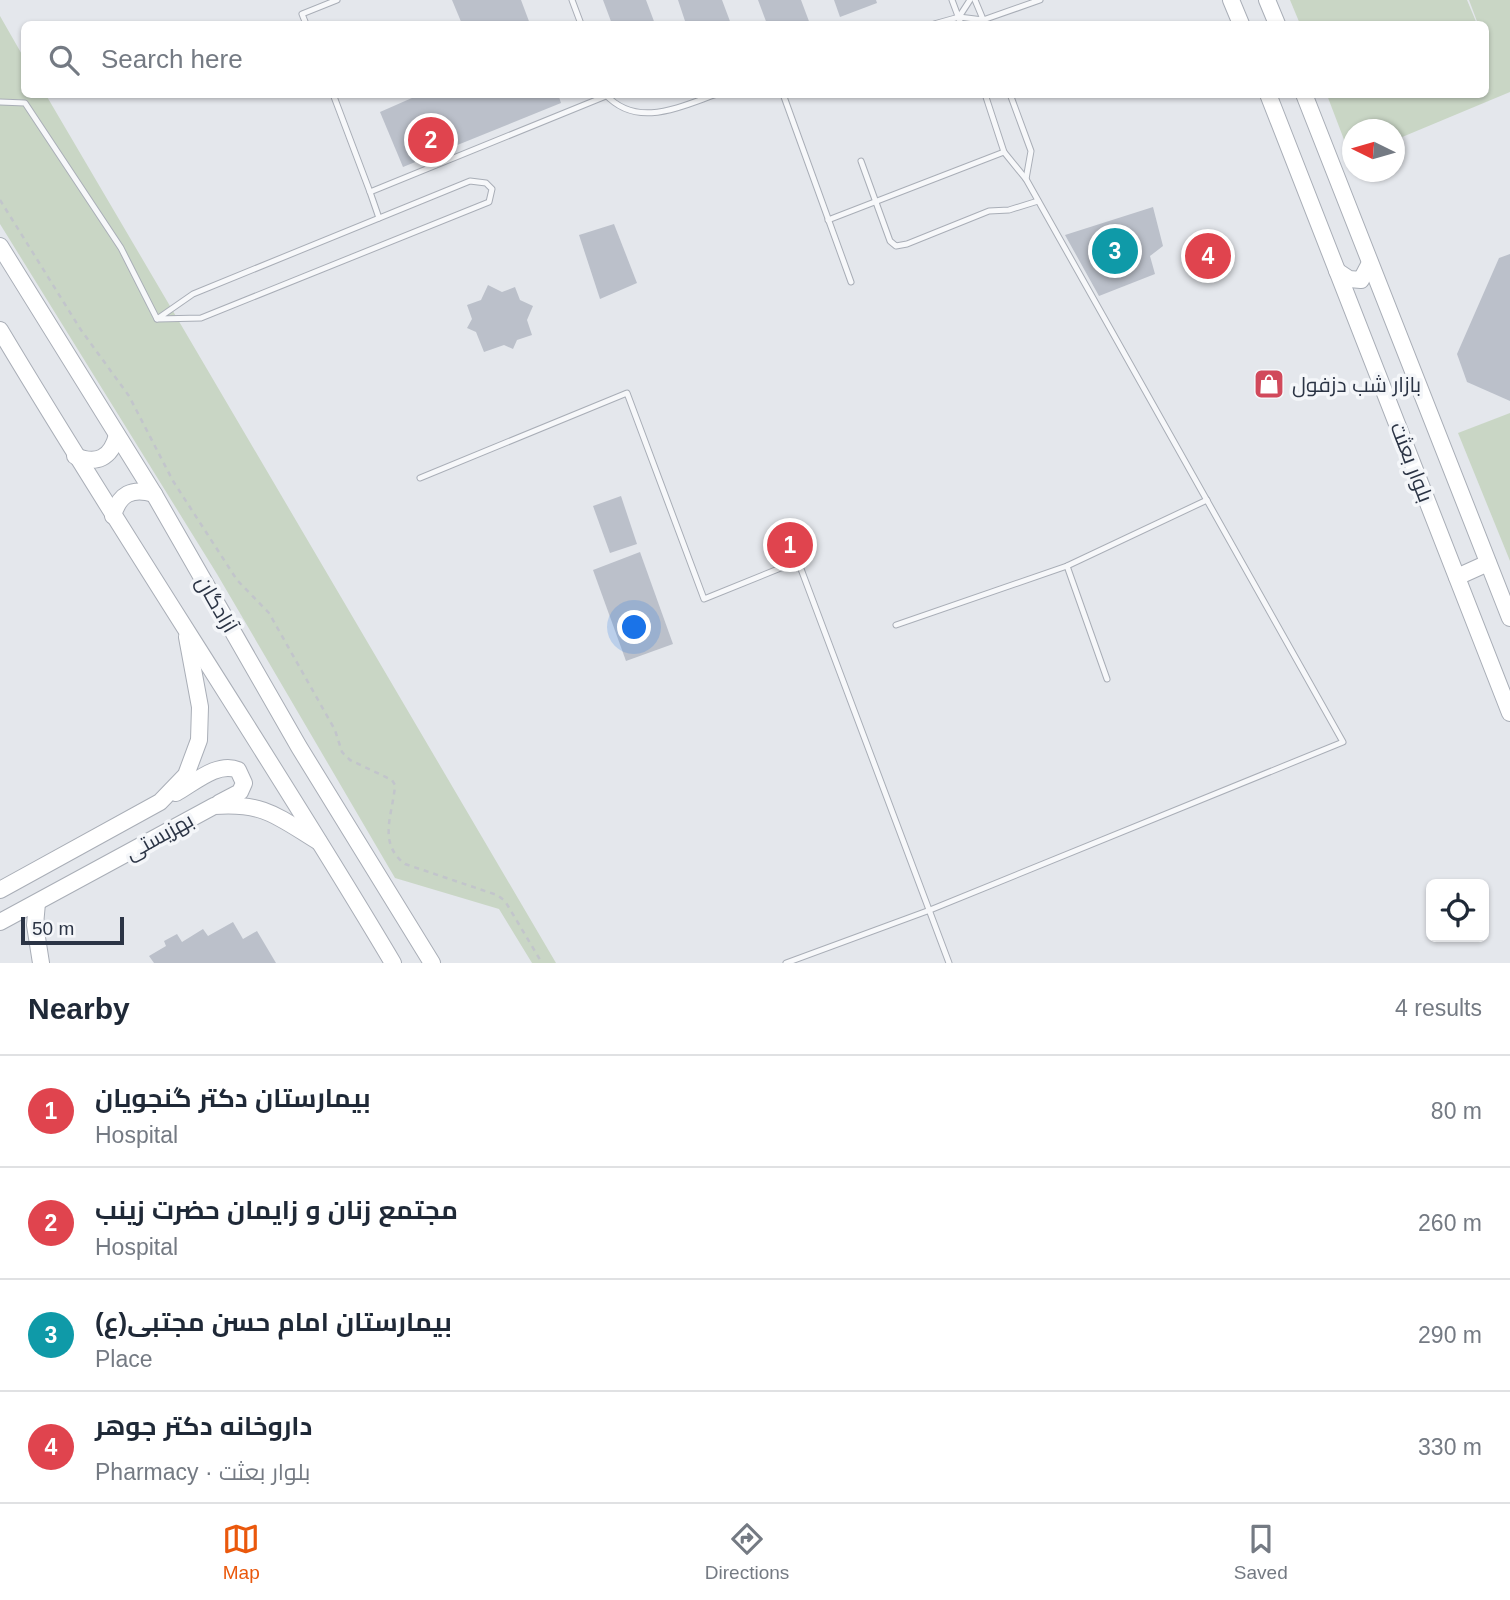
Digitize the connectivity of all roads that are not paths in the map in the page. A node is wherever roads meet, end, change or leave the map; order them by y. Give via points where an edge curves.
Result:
1 (337, 0) edge
2 (572, 0) edge
3 (952, 0) edge
4 (973, 0) edge
5 (1040, 0) edge
6 (1231, 0) edge
7 (1267, 0) edge
8 (959, 17) junction
9 (305, 21) edge
10 (580, 21) edge
11 (945, 21) edge
12 (960, 21) edge
13 (979, 21) edge
14 (984, 21) edge
15 (987, 21) edge
16 (1240, 21) edge
17 (1276, 21) edge
18 (335, 98) edge
19 (598, 98) edge
20 (609, 98) edge
21 (705, 98) edge
22 (784, 98) edge
23 (986, 98) edge
24 (1011, 98) edge
25 (1270, 98) edge
26 (1306, 98) edge
27 (0, 102) edge
28 (1004, 152) junction
29 (861, 161) dead end
30 (1026, 179) junction
31 (370, 192) junction
32 (1038, 201) junction
33 (875, 202) junction
34 (379, 218) junction
35 (828, 220) junction
36 (0, 246) edge
37 (1370, 263) junction
38 (1338, 271) junction
39 (851, 282) dead end
40 (157, 319) junction
41 (0, 330) edge
42 (117, 435) junction
43 (75, 456) junction
44 (419, 478) dead end
45 (154, 495) junction
46 (1207, 500) junction
47 (113, 516) junction
48 (1488, 564) junction
49 (1067, 566) junction
50 (1457, 577) junction
51 (1510, 618) edge
52 (896, 625) dead end
53 (185, 628) junction
54 (1107, 679) dead end
55 (1510, 713) edge
56 (160, 802) junction
57 (214, 806) junction
58 (322, 844) junction
59 (0, 890) edge
60 (37, 903) junction
61 (930, 910) junction
62 (0, 922) edge
63 (41, 963) edge
64 (393, 963) edge
65 (432, 963) edge
66 (786, 963) edge
67 (949, 963) edge

1 - 9 lane via 302,14
2 - 10 lane
3 - 8 lane
4 - 8 lane
4 - 14 lane
5 - 15 lane
6 - 16 main road
7 - 17 main road
8 - 11 lane
8 - 12 lane
8 - 13 lane
18 - 31 lane
19 - 31 lane
20 - 21 lane via 630,113 655,114
22 - 35 lane
23 - 28 lane
24 - 30 lane via 1031,151
25 - 38 main road, بلوار بعثت
26 - 37 main road, بلوار بعثت
27 - 40 lane via 25,103 121,248
28 - 30 lane
28 - 33 lane
29 - 33 lane
30 - 32 lane
31 - 34 lane
32 - 33 lane via 989,211 896,246
32 - 46 lane
33 - 35 lane
34 - 40 lane via 193,294
34 - 40 lane via 470,181 486,183 492,189 489,202 201,318
35 - 39 lane
36 - 42 main road, آزادگان
37 - 38 main road via 1361,280
37 - 48 main road, بلوار بعثت
38 - 50 main road, بلوار بعثت
41 - 43 main road, آزادگان
42 - 43 main road via 113,449 103,459
42 - 45 main road, آزادگان
43 - 47 main road, آزادگان
44 - 61 lane via 627,393 704,599 798,561
45 - 47 main road via 141,490 127,493
45 - 65 main road, آزادگان via 299,747
46 - 49 lane
46 - 61 lane via 1343,742
47 - 53 main road, آزادگان
48 - 50 main road
48 - 51 main road, بلوار بعثت
49 - 52 lane
49 - 54 lane
50 - 55 main road, بلوار بعثت
53 - 56 main road via 200,707 200,740 186,775
53 - 58 main road, آزادگان
56 - 57 main road via 220,767 238,770 244,783 240,792
56 - 59 main road
57 - 58 main road, بهزیستی via 245,803
57 - 60 main road, بهزیستی
58 - 64 main road, آزادگان
60 - 62 main road, بهزیستی
60 - 63 main road
61 - 66 lane
61 - 67 lane

